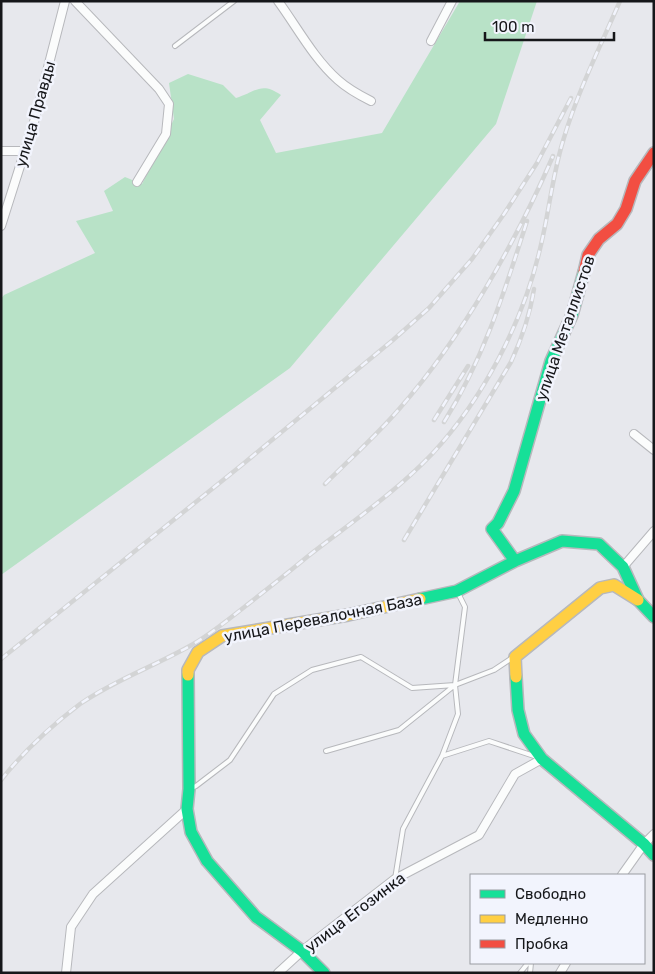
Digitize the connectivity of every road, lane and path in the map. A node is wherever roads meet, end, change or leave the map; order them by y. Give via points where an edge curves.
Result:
1 (65, 1) edge
2 (75, 1) edge
3 (234, 1) edge
4 (278, 1) edge
5 (452, 1) edge
6 (431, 40) dead end
7 (175, 46) dead end
8 (371, 101) dead end
9 (1, 151) edge
10 (25, 151) junction
11 (654, 153) edge
12 (137, 182) dead end
13 (1, 226) edge
14 (634, 434) dead end
15 (654, 450) edge
16 (654, 531) edge
17 (515, 561) junction
18 (623, 567) junction
19 (457, 591) junction
20 (638, 600) junction
21 (654, 617) edge
22 (515, 657) junction
23 (455, 685) junction
24 (326, 751) dead end
25 (442, 756) junction
26 (542, 759) junction
27 (189, 789) junction
28 (187, 809) junction
29 (654, 834) edge
30 (644, 844) junction
31 (654, 856) edge
32 (623, 874) edge
33 (395, 878) junction
34 (302, 951) junction
35 (66, 973) edge
36 (278, 973) edge
37 (324, 973) edge

1 - 10 street, улица Правды
2 - 12 street via 159,89 169,104 166,134
3 - 7 lane
4 - 8 street via 336,78
5 - 6 street
9 - 10 street
10 - 13 street, улица Правды
11 - 17 street, улица Металлистов via 636,181 617,224 599,239 588,255 572,315 551,361 514,491 492,529
14 - 15 street
16 - 18 street
17 - 18 street, улица Перевалочная База via 562,541 600,544
17 - 19 street, улица Перевалочная База
18 - 20 street
19 - 23 lane via 465,607
19 - 27 street, улица Перевалочная База via 348,615 222,636 198,652 188,670
20 - 21 street
20 - 22 street via 614,585 600,588
22 - 23 lane via 494,670
22 - 26 street via 518,710 524,734
23 - 24 lane via 399,730
23 - 25 lane via 458,714
23 - 27 lane via 412,688 361,657 312,670 274,694 230,760
25 - 26 lane via 488,741
25 - 33 lane via 404,829
26 - 30 street
26 - 33 street, улица Егозинка via 515,774 479,835
27 - 28 street, улица Перевалочная База
28 - 34 street, улица Перевалочная База via 191,832 206,862 256,917
28 - 35 street via 93,894 71,927
29 - 30 street
30 - 31 street
30 - 32 street
33 - 34 street, улица Егозинка
34 - 36 street, улица Егозинка
34 - 37 street, улица Перевалочная База

